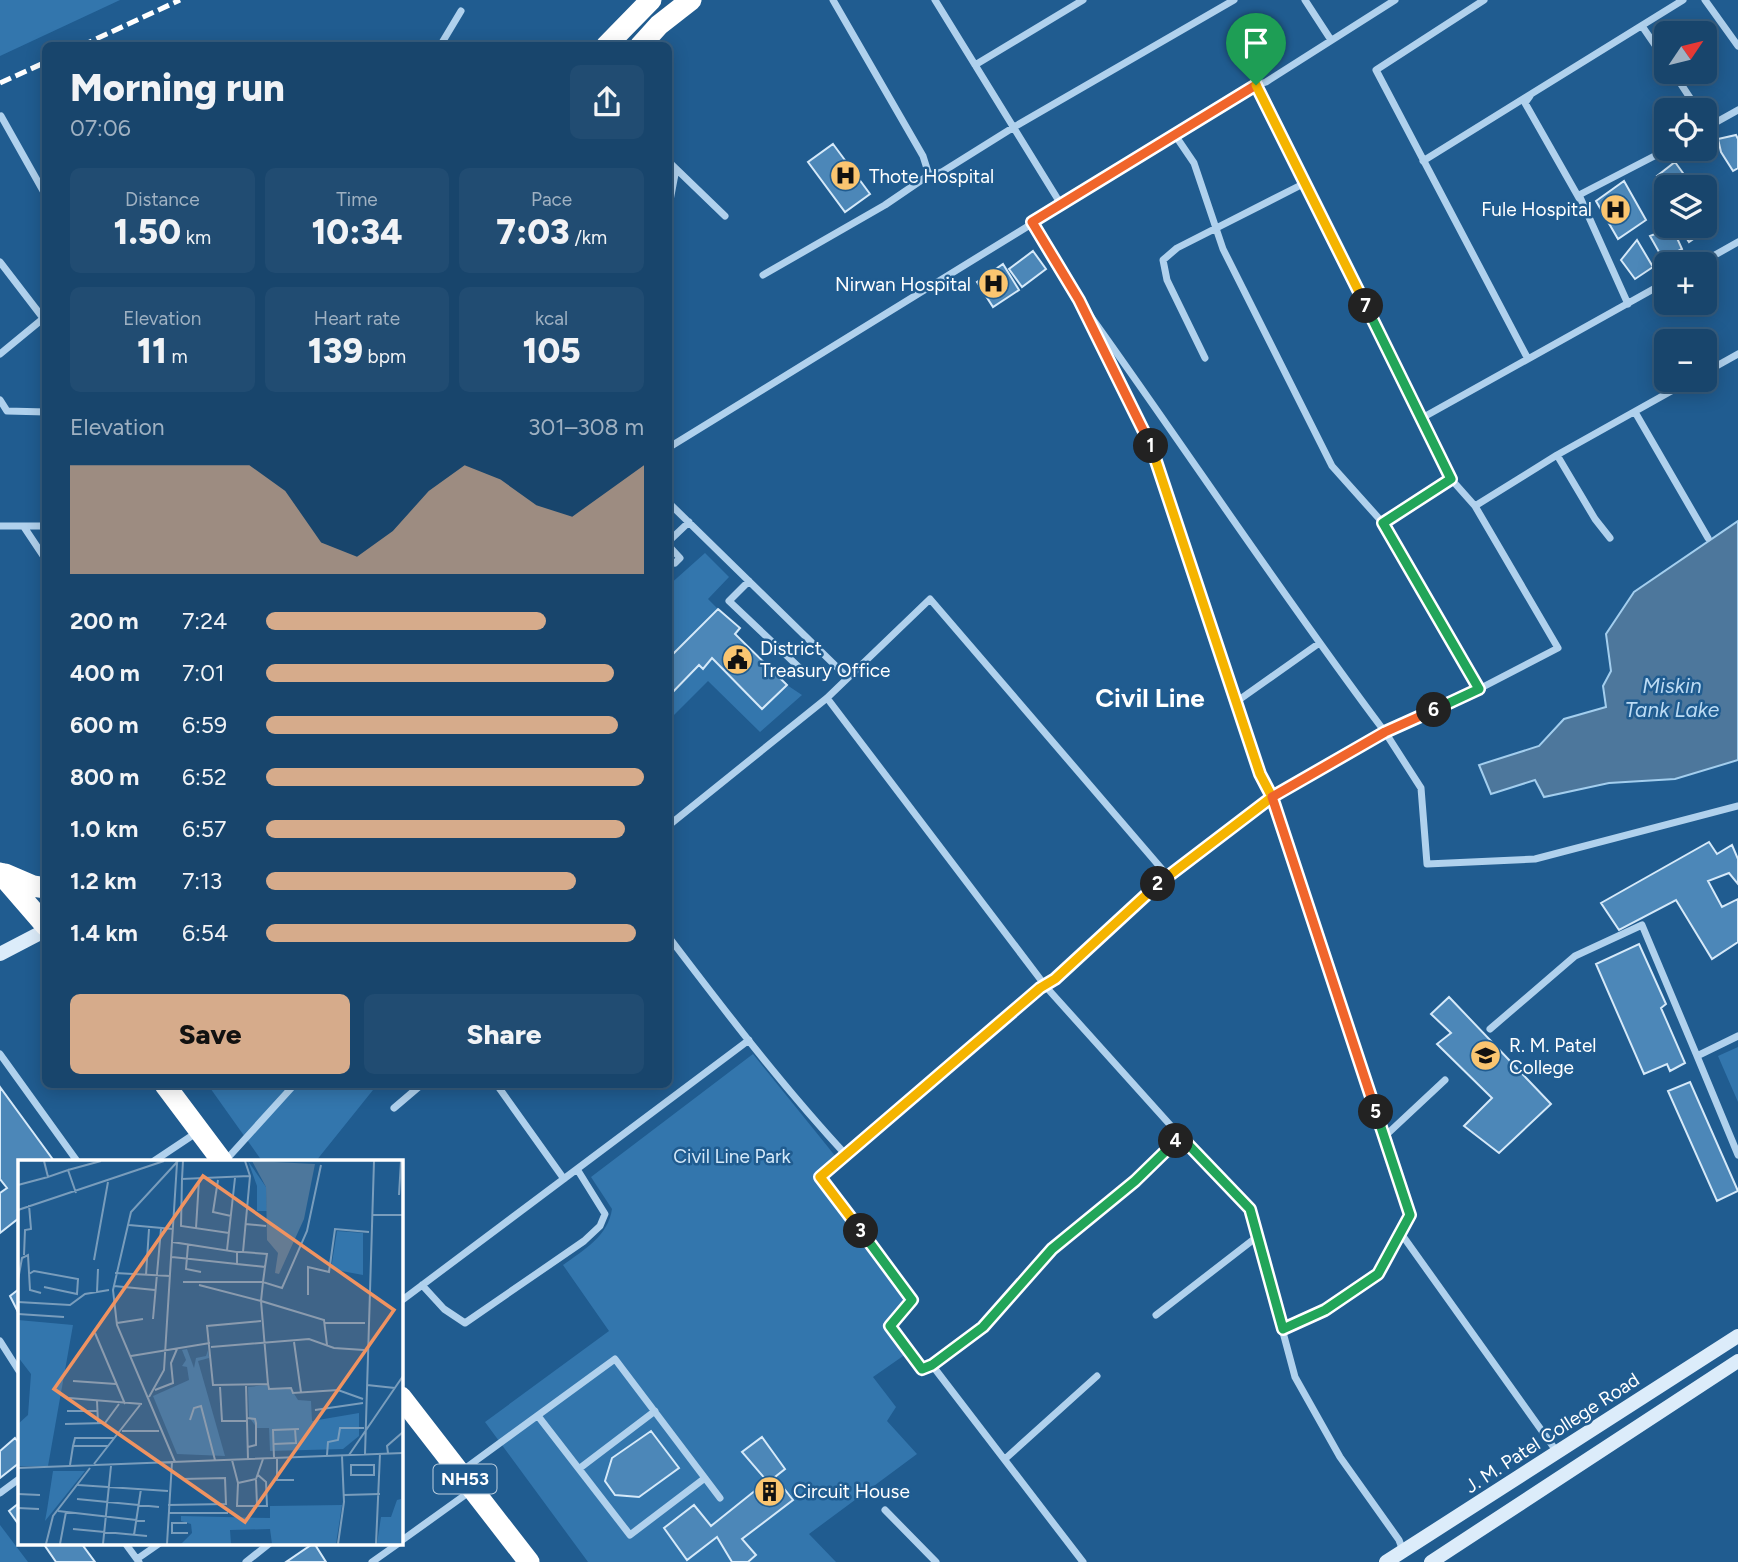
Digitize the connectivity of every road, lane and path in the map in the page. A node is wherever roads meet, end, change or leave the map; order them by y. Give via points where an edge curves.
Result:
1 (651, 0) edge
2 (691, 0) edge
3 (833, 0) edge
4 (935, 0) edge
5 (1083, 0) edge
6 (1234, 0) edge
7 (1304, 0) edge
8 (1395, 0) edge
9 (1485, 0) edge
10 (1683, 0) edge
11 (1705, 0) edge
12 (461, 11) dead end
13 (1642, 26) junction
14 (1331, 40) junction
15 (442, 42) edge
16 (610, 42) edge
17 (644, 42) edge
18 (1654, 44) edge
19 (1738, 46) edge
20 (975, 65) junction
21 (1256, 85) junction
22 (1533, 93) junction
23 (1738, 110) edge
24 (1, 116) edge
25 (1717, 120) edge
26 (1014, 127) junction
27 (1175, 135) junction
28 (1654, 156) edge
29 (1423, 161) junction
30 (672, 165) edge
31 (676, 169) junction
32 (929, 175) junction
33 (1305, 183) junction
34 (42, 189) edge
35 (672, 190) edge
36 (1062, 206) junction
37 (1583, 206) junction
38 (725, 216) dead end
39 (1032, 222) junction
40 (1218, 229) junction
41 (1738, 242) edge
42 (1717, 254) edge
43 (0, 262) edge
44 (763, 275) dead end
45 (1654, 289) edge
46 (1079, 300) junction
47 (1628, 304) junction
48 (42, 314) edge
49 (42, 319) edge
50 (0, 354) edge
51 (1738, 354) edge
52 (1206, 358) dead end
53 (1528, 359) junction
54 (1717, 366) edge
55 (1670, 392) edge
56 (0, 400) edge
57 (42, 412) edge
58 (1635, 412) junction
59 (1422, 418) junction
60 (672, 447) edge
61 (1557, 455) junction
62 (1451, 479) junction
63 (672, 506) edge
64 (1475, 506) junction
65 (689, 522) junction
66 (1383, 523) junction
67 (0, 526) edge
68 (42, 526) edge
69 (24, 527) junction
70 (1610, 538) dead end
71 (1708, 538) dead end
72 (672, 540) edge
73 (672, 549) edge
74 (42, 554) edge
75 (675, 563) dead end
76 (749, 581) junction
77 (1318, 644) junction
78 (804, 672) dead end
79 (847, 677) junction
80 (1479, 689) junction
81 (827, 698) junction
82 (1236, 702) junction
83 (1385, 732) junction
84 (1272, 797) junction
85 (1738, 806) edge
86 (672, 823) edge
87 (0, 872) edge
88 (1167, 875) junction
89 (42, 887) edge
90 (42, 917) edge
91 (42, 919) edge
92 (672, 941) edge
93 (0, 954) edge
94 (1045, 985) junction
95 (1490, 1029) dead end
96 (1738, 1036) edge
97 (749, 1040) junction
98 (0, 1054) edge
99 (1697, 1056) junction
100 (1445, 1080) dead end
101 (167, 1088) edge
102 (292, 1088) edge
103 (417, 1088) edge
104 (499, 1088) edge
105 (394, 1108) dead end
106 (200, 1131) junction
107 (1181, 1137) junction
108 (1384, 1137) junction
109 (1738, 1155) edge
110 (847, 1156) junction
111 (76, 1160) edge
112 (156, 1160) edge
113 (222, 1160) edge
114 (224, 1160) edge
115 (577, 1169) junction
116 (564, 1179) junction
117 (1401, 1232) junction
118 (1258, 1236) junction
119 (422, 1285) junction
120 (402, 1300) edge
121 (1156, 1315) dead end
122 (1283, 1329) junction
123 (1738, 1336) edge
124 (0, 1341) edge
125 (1738, 1361) edge
126 (932, 1365) junction
127 (18, 1369) edge
128 (1097, 1376) dead end
129 (402, 1399) edge
130 (655, 1411) junction
131 (538, 1416) junction
132 (1557, 1452) junction
133 (1005, 1459) junction
134 (580, 1468) junction
135 (705, 1478) junction
136 (18, 1480) edge
137 (466, 1481) junction
138 (0, 1493) edge
139 (720, 1498) dead end
140 (885, 1510) dead end
141 (402, 1540) edge
142 (126, 1544) edge
143 (159, 1544) edge
144 (269, 1544) edge
145 (397, 1544) edge
146 (1395, 1558) edge
147 (138, 1561) edge
148 (246, 1562) edge
149 (372, 1562) edge
150 (529, 1562) edge
151 (936, 1562) edge
152 (1083, 1562) edge
153 (1431, 1562) edge

1 - 16 highway
2 - 17 highway
3 - 32 street via 923,156
4 - 20 street
5 - 20 street
6 - 26 street
7 - 14 street
8 - 14 street
9 - 29 street via 1376,70
10 - 13 street
11 - 19 street
12 - 15 street
13 - 18 street
13 - 22 street
14 - 21 street
20 - 26 street
21 - 27 street
21 - 33 street
22 - 29 street
22 - 37 street via 1525,103
23 - 25 street
24 - 34 street
26 - 32 street via 942,172
26 - 36 street
27 - 36 street
27 - 40 street via 1194,163
28 - 37 street via 1579,195
29 - 53 street
30 - 31 street
31 - 35 street
31 - 38 street
32 - 44 street
33 - 40 street
33 - 59 street
36 - 39 street
37 - 47 street
39 - 46 street
39 - 60 street
40 - 52 street via 1177,248 1163,260 1167,280
40 - 66 street via 1223,249 1332,466
41 - 42 street
43 - 48 street
45 - 47 street
46 - 77 street
46 - 82 street via 1148,438
47 - 53 street
49 - 50 street
51 - 54 street
53 - 59 street
55 - 58 street
56 - 57 street via 7,411
58 - 61 street
58 - 71 street
59 - 62 street
61 - 64 street
61 - 70 street
62 - 64 street
62 - 66 street
63 - 65 street
64 - 80 street via 1558,648
65 - 72 street
65 - 76 street
66 - 80 street
67 - 69 street
68 - 69 street
69 - 74 street
73 - 75 street via 680,558
76 - 78 street via 729,601
76 - 79 street
77 - 82 street
77 - 83 street
79 - 81 street
79 - 88 street via 930,599
80 - 83 street
81 - 86 street
81 - 94 street
82 - 84 street
83 - 84 street
83 - 85 street via 1421,788 1427,864 1535,859
84 - 88 street
84 - 108 street
87 - 89 highway
87 - 90 highway
88 - 94 street
91 - 93 main road
92 - 97 street
94 - 107 street
94 - 110 street
95 - 99 street via 1575,956 1642,925
96 - 99 street
97 - 110 street
97 - 115 street
98 - 111 street
99 - 109 street
100 - 108 street
101 - 106 highway
102 - 114 street
103 - 105 street
104 - 116 street
106 - 112 street
106 - 113 highway
107 - 118 street via 1250,1209
107 - 126 street via 1052,1249 983,1327
108 - 117 street via 1410,1215
110 - 126 street via 820,1177 912,1300 890,1326 922,1369
115 - 116 street
115 - 119 street via 605,1214 600,1227 584,1241 465,1323
116 - 119 street
117 - 122 street via 1378,1274 1325,1310
117 - 132 street
118 - 121 street
118 - 122 street
119 - 120 street
122 - 146 street via 1295,1377 1340,1457 1399,1540
123 - 132 main road, J. M. Patel College Road
124 - 127 street
125 - 153 main road
126 - 133 street
128 - 133 street
129 - 137 highway, NH53 via 413,1419
130 - 131 street via 615,1359
130 - 134 street
130 - 135 street
131 - 134 street
131 - 137 street
132 - 146 main road, J. M. Patel College Road
133 - 152 street
134 - 135 street via 629,1535
135 - 139 street
136 - 138 street
137 - 141 street
137 - 150 highway, NH53
140 - 151 street
142 - 147 street
143 - 147 street
144 - 148 street
145 - 149 street

